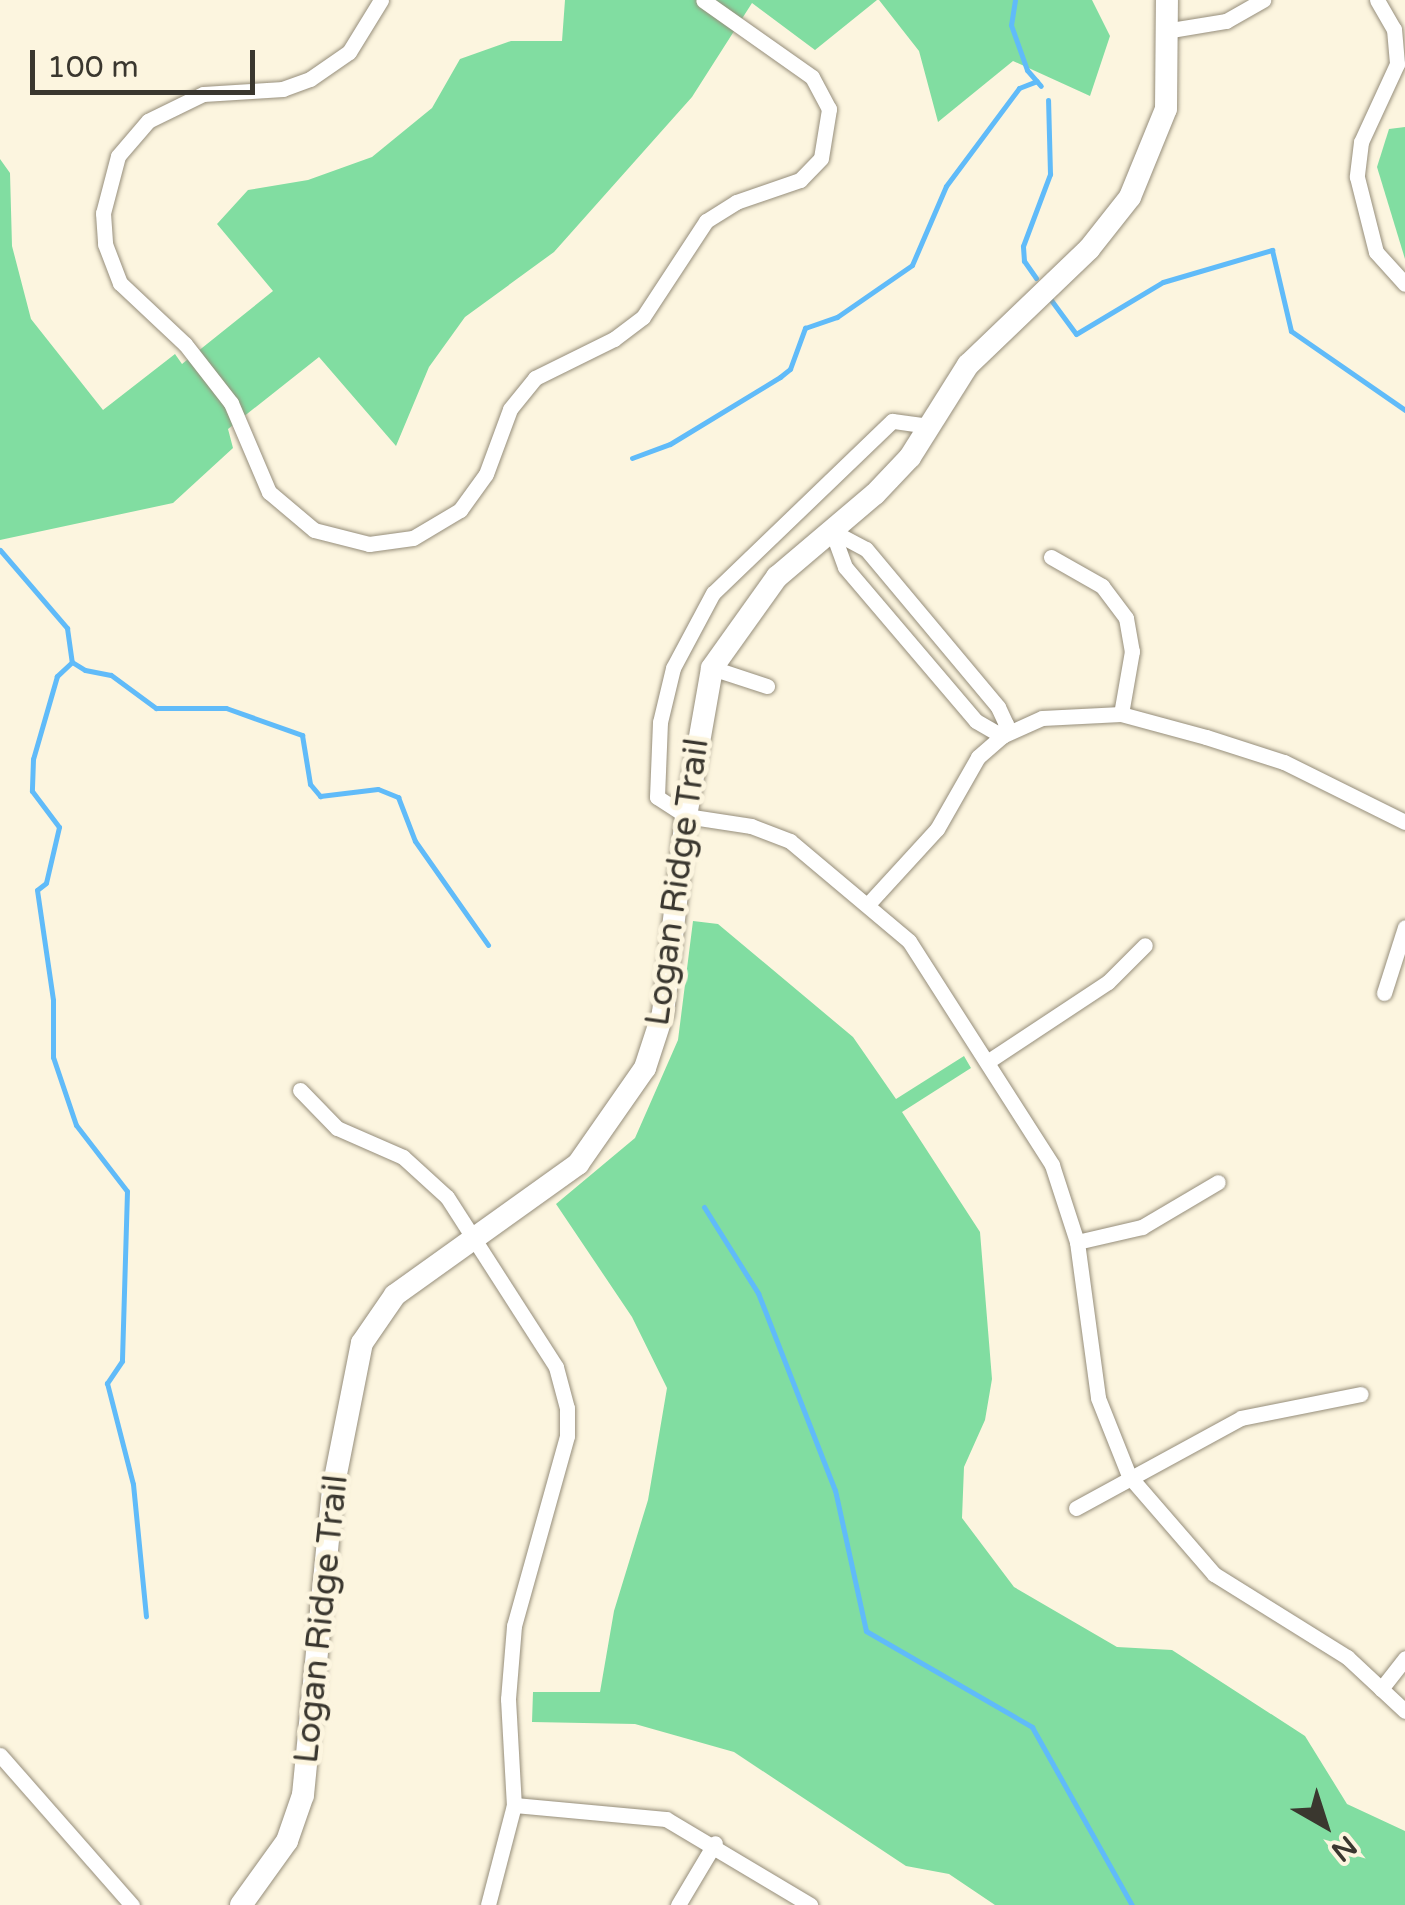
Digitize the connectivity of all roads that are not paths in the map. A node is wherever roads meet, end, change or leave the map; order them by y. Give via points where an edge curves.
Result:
1 (381, 0) edge
2 (704, 0) edge
3 (1263, 0) edge
4 (1377, 0) edge
5 (1167, 1) edge
6 (1171, 30) junction
7 (1405, 284) edge
8 (929, 426) junction
9 (832, 531) junction
10 (1051, 557) dead end
11 (712, 668) junction
12 (766, 686) dead end
13 (1121, 714) junction
14 (1002, 736) junction
15 (686, 816) junction
16 (1405, 822) edge
17 (870, 902) junction
18 (1405, 928) edge
19 (1146, 944) dead end
20 (1384, 993) dead end
21 (990, 1060) junction
22 (300, 1090) dead end
23 (1218, 1182) dead end
24 (473, 1242) junction
25 (1078, 1242) junction
26 (1362, 1394) dead end
27 (1129, 1476) junction
28 (1076, 1508) dead end
29 (1405, 1658) edge
30 (1380, 1688) junction
31 (1405, 1711) edge
32 (0, 1754) edge
33 (514, 1805) junction
34 (714, 1843) junction
35 (132, 1905) edge
36 (241, 1905) edge
37 (488, 1905) edge
38 (678, 1905) edge
39 (810, 1905) edge

1 - 2 street via 362,38 322,73 283,89 216,92 174,104 148,121 118,156 102,213 109,256 129,295 194,355 238,415 270,492 326,536 369,544 438,526 479,486 510,409 535,378 614,340 643,316 706,221 736,202 800,180 821,158 829,109 812,77
3 - 6 street via 1226,22
4 - 7 street via 1394,29 1396,64 1361,142 1357,176 1376,252
5 - 6 street, Logan Ridge Trail
6 - 8 street, Logan Ridge Trail via 1166,108 1130,196 1089,248 979,352
8 - 9 street, Logan Ridge Trail via 910,457
8 - 15 street via 892,421 713,593 673,668 660,722 657,797
9 - 11 street, Logan Ridge Trail via 777,577
9 - 14 street via 845,566 976,721
9 - 14 street via 866,548 998,707 1006,724
10 - 13 street via 1102,586 1126,618 1132,651
11 - 12 street
11 - 15 street, Logan Ridge Trail
13 - 14 street via 1042,718
13 - 16 street via 1284,762
14 - 17 street via 978,756 937,828
15 - 17 street via 751,826 790,841
15 - 24 street, Logan Ridge Trail via 663,1013 645,1068 578,1164
17 - 21 street via 910,941
18 - 20 street
19 - 21 street via 1108,982
21 - 25 street via 1052,1165
22 - 24 street via 337,1128 428,1174
23 - 25 street via 1142,1227
24 - 33 street via 556,1367 567,1408 567,1436 514,1626 508,1699
24 - 36 street, Logan Ridge Trail via 395,1295 362,1343 332,1489 303,1795 287,1841
25 - 27 street via 1088,1352
26 - 27 street via 1241,1418
27 - 28 street
27 - 30 street via 1214,1574 1347,1657
29 - 30 street
30 - 31 street
32 - 35 street
33 - 34 street via 642,1814
33 - 37 street
34 - 38 street
34 - 39 street

